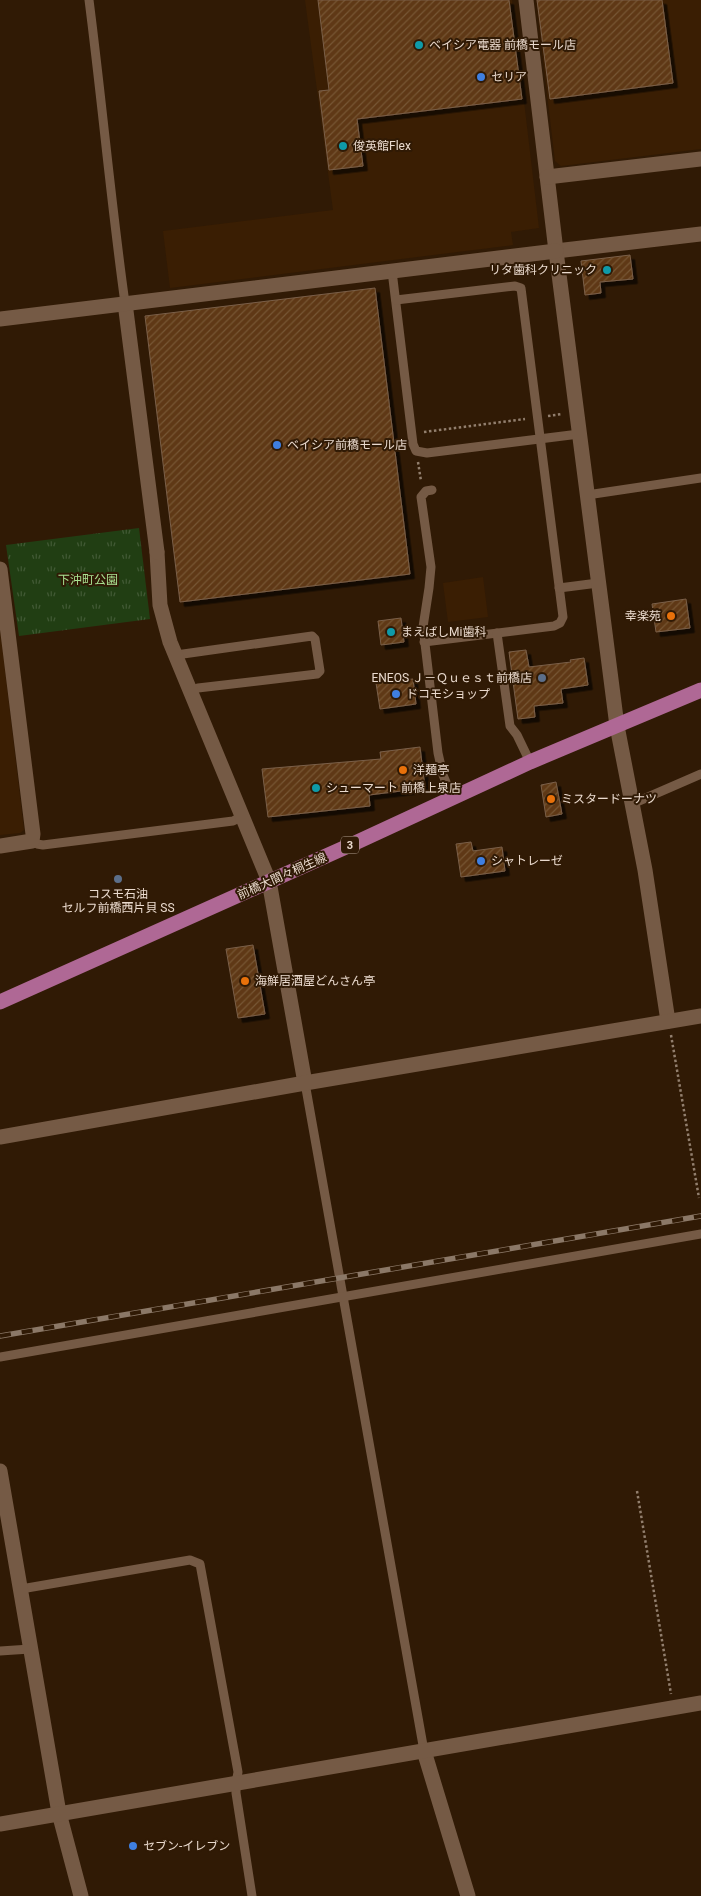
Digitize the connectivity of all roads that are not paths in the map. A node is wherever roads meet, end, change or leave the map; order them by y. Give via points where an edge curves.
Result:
1 (90, 0) edge
2 (526, 0) edge
3 (701, 159) edge
4 (547, 177) junction
5 (701, 234) edge
6 (556, 251) junction
7 (392, 271) junction
8 (396, 300) junction
9 (126, 303) junction
10 (0, 319) edge
11 (579, 434) junction
12 (540, 439) junction
13 (701, 478) edge
14 (432, 490) dead end
15 (587, 495) junction
16 (0, 569) edge
17 (598, 583) junction
18 (559, 588) junction
19 (497, 633) junction
20 (424, 642) junction
21 (176, 655) junction
22 (190, 690) junction
23 (701, 690) edge
24 (617, 726) junction
25 (530, 762) junction
26 (701, 774) edge
27 (453, 799) junction
28 (632, 804) junction
29 (244, 816) junction
30 (32, 841) junction
31 (0, 846) edge
32 (269, 880) junction
33 (0, 1002) edge
34 (701, 1016) edge
35 (668, 1021) junction
36 (305, 1083) junction
37 (0, 1137) edge
38 (701, 1234) edge
39 (343, 1296) junction
40 (0, 1357) edge
41 (0, 1471) edge
42 (21, 1589) junction
43 (30, 1649) junction
44 (0, 1651) edge
45 (701, 1703) edge
46 (424, 1751) junction
47 (236, 1783) junction
48 (59, 1813) junction
49 (0, 1824) edge
50 (81, 1896) edge
51 (252, 1896) edge
52 (468, 1896) edge

1 - 9 lane
2 - 4 street
3 - 4 street
4 - 6 street
5 - 6 street
6 - 7 street
6 - 11 street
7 - 8 lane
7 - 9 street
8 - 12 lane via 416,451 427,453
8 - 12 lane via 521,288
9 - 10 street
9 - 21 street via 157,552 160,605
11 - 12 lane
11 - 15 street
12 - 18 lane
13 - 15 lane
14 - 20 lane via 421,497 431,566 423,619
15 - 17 street
16 - 30 street
17 - 18 lane
17 - 24 street
18 - 19 lane via 563,617 560,623
19 - 20 lane
19 - 25 lane via 510,726
20 - 27 lane via 438,753
21 - 22 street
21 - 22 lane via 312,636 315,639 320,671 316,674
22 - 29 street
23 - 24 main road, 前橋大間々桐生線 / 3
24 - 25 main road, 前橋大間々桐生線 / 3
24 - 28 street
25 - 27 main road, 前橋大間々桐生線 / 3
26 - 28 lane
27 - 32 main road, 前橋大間々桐生線 / 3
28 - 35 street
29 - 30 lane via 43,845
29 - 32 street
30 - 31 street
32 - 33 main road, 前橋大間々桐生線 / 3
32 - 36 street
34 - 35 street
35 - 36 street
36 - 37 street
36 - 39 lane
38 - 39 lane
39 - 40 lane
39 - 46 lane
41 - 42 street
42 - 43 street
42 - 47 lane via 190,1560 200,1564 238,1772
43 - 44 lane
43 - 48 street
45 - 46 street
46 - 47 street
46 - 52 street
47 - 48 street
47 - 51 lane
48 - 49 street
48 - 50 street

